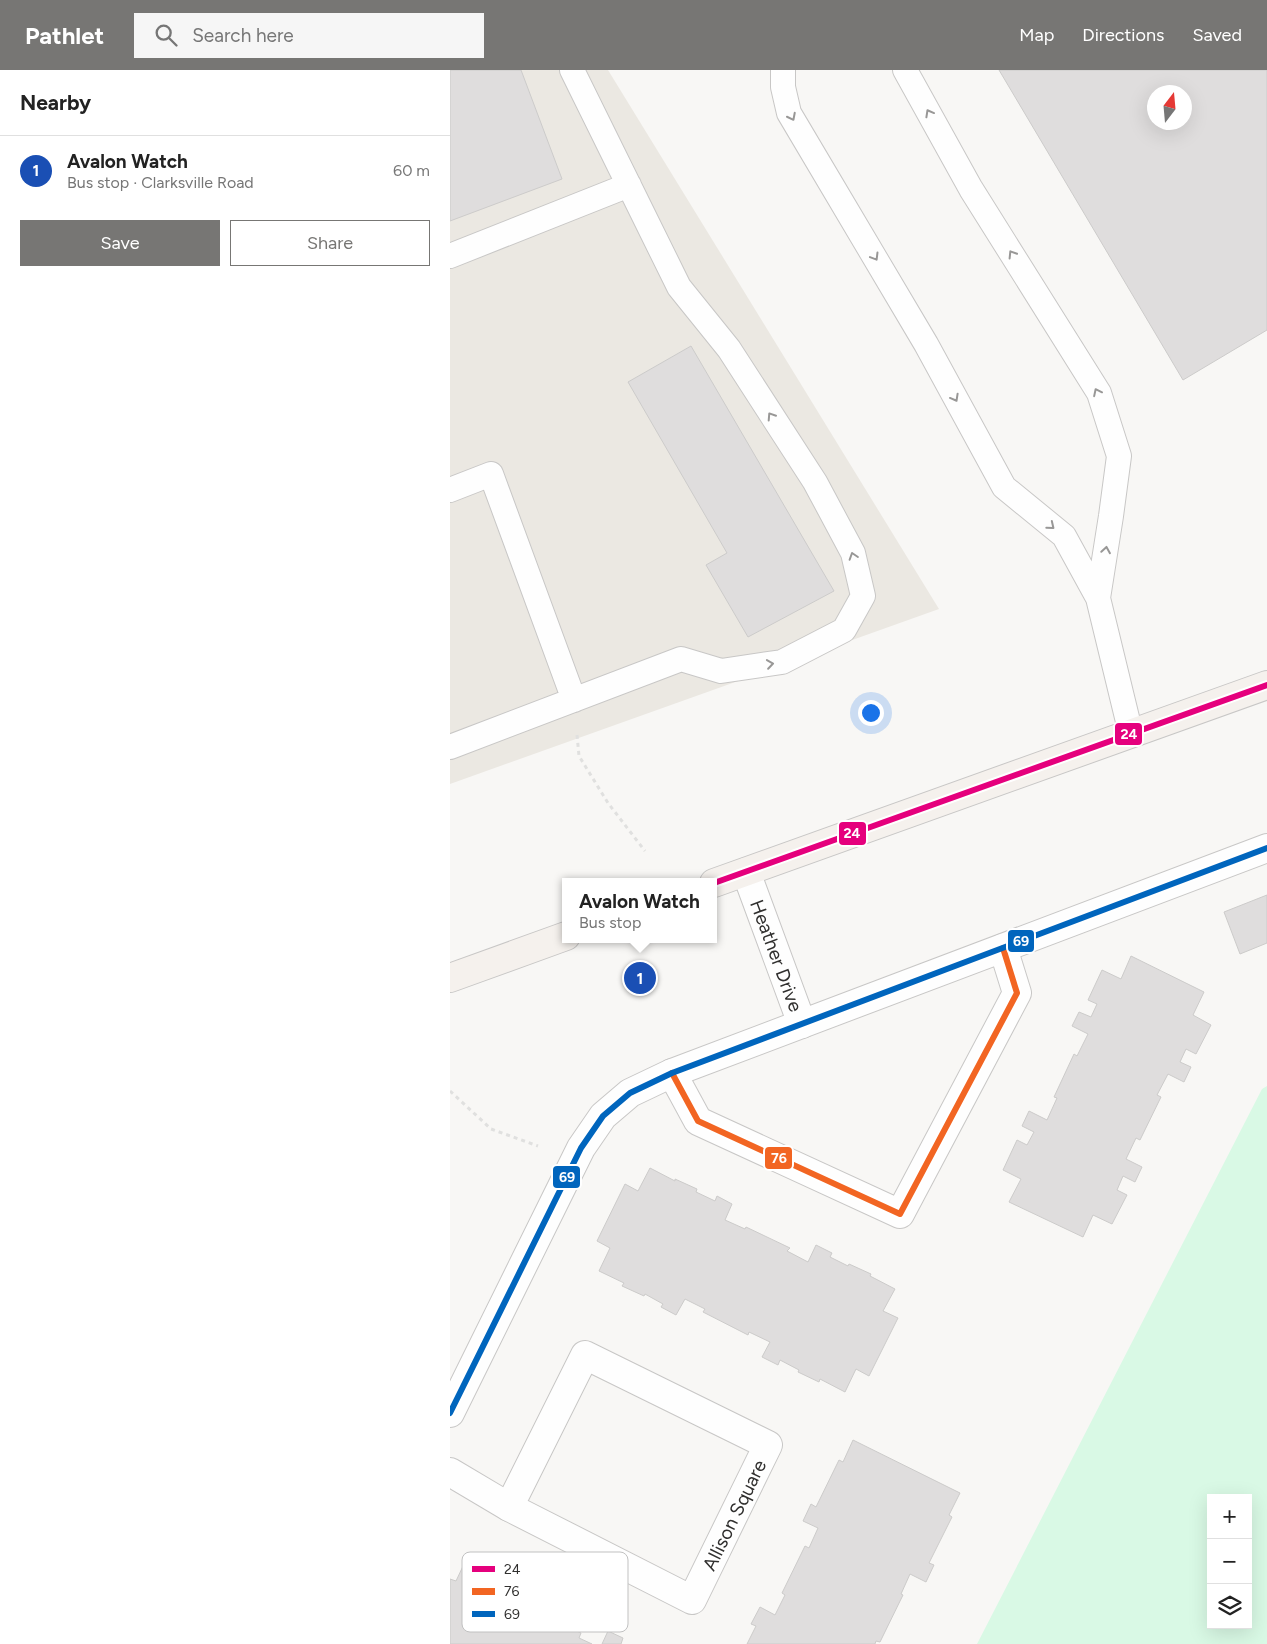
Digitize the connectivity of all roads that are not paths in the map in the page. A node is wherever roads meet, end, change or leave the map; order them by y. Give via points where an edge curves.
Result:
1 (572, 70) edge
2 (783, 70) edge
3 (905, 70) edge
4 (629, 185) junction
5 (450, 256) edge
6 (450, 490) edge
7 (1098, 598) junction
8 (1267, 685) edge
9 (574, 700) junction
10 (1131, 734) junction
11 (450, 747) edge
12 (1267, 848) edge
13 (746, 872) junction
14 (717, 882) edge
15 (562, 937) edge
16 (1003, 948) junction
17 (450, 978) edge
18 (802, 1024) junction
19 (672, 1073) junction
20 (450, 1414) edge
21 (450, 1472) edge
22 (509, 1507) junction
23 (598, 1552) edge
24 (628, 1567) edge

1 - 4 lane
2 -> 7 lane via 789,113 926,344 1004,487 1064,536
7 -> 3 lane via 1118,456 1099,393 972,189
4 - 5 lane
9 -> 4 lane via 681,658 721,671 782,662 844,630 863,596 853,553 815,482 729,349 679,287
6 - 9 lane via 491,474
7 - 10 lane
8 - 10 street
9 - 11 lane
10 - 13 street
12 - 16 street
13 - 14 street
13 - 18 street, Heather Drive
15 - 17 street
16 - 18 street
16 - 19 street via 1017,993 900,1214 698,1121
18 - 19 street, Heather Drive
19 - 20 street, Heather Drive via 630,1093 603,1116 581,1148
21 - 22 street, Allison Square
22 - 23 street, Allison Square
22 - 24 street, Allison Square via 585,1355 768,1445 692,1600

